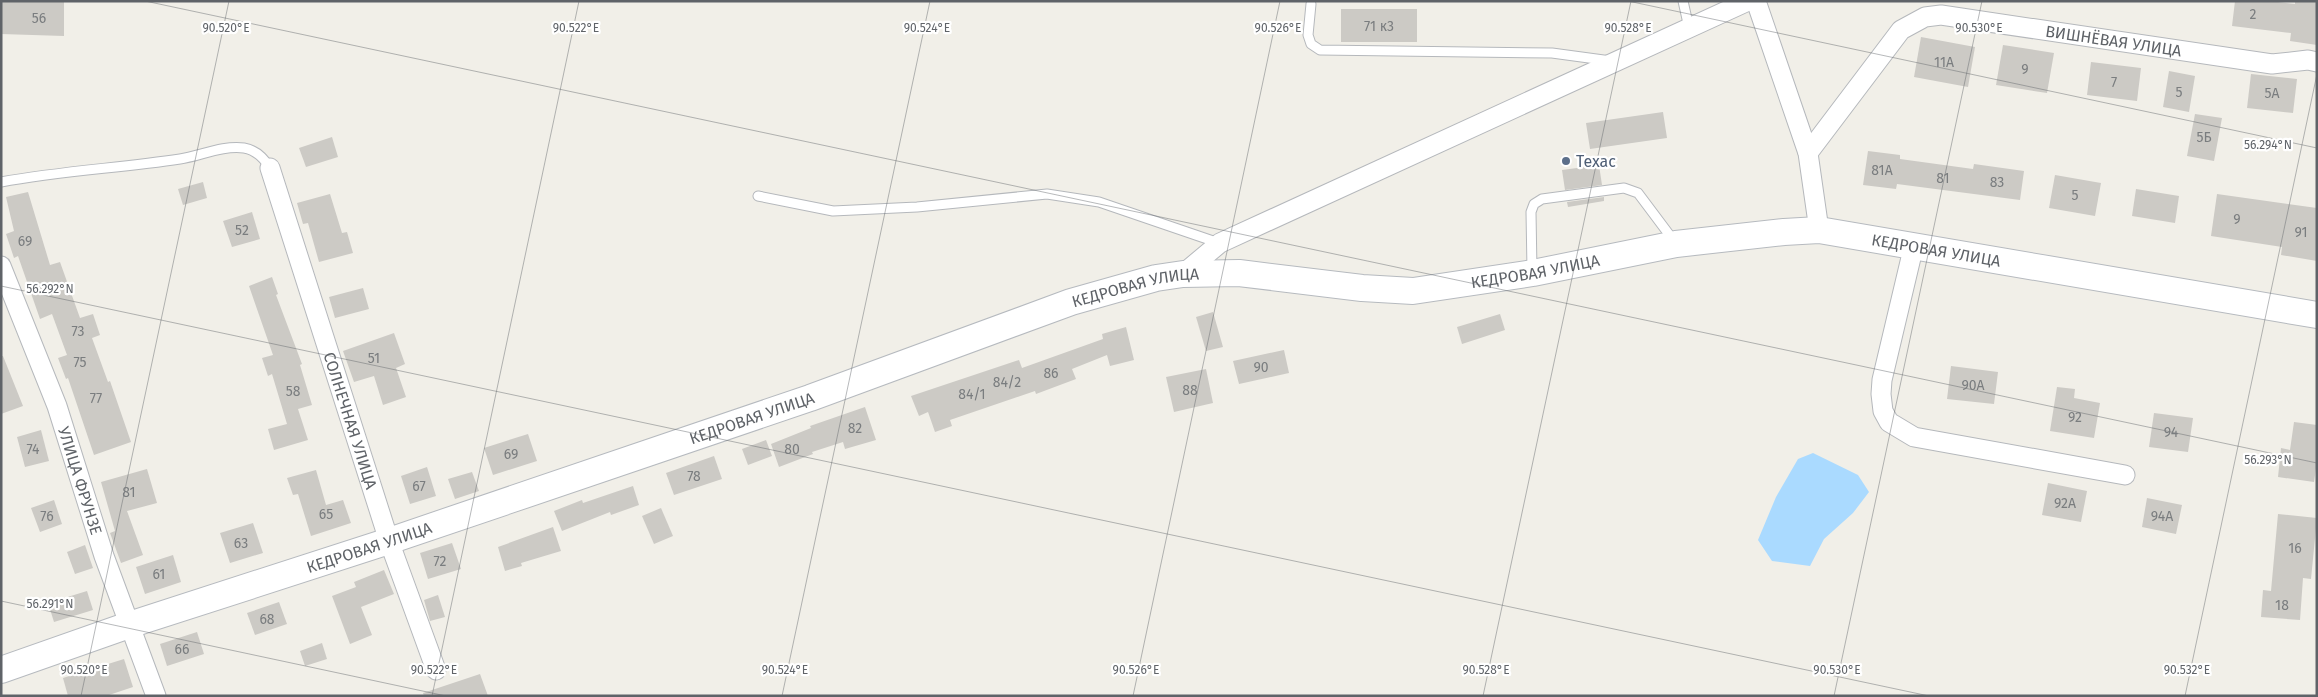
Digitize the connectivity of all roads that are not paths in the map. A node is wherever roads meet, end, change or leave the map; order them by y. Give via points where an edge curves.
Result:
1 (1683, 1) edge
2 (1748, 1) edge
3 (1756, 1) edge
4 (1311, 4) dead end
5 (1689, 28) junction
6 (1616, 61) junction
7 (2317, 62) edge
8 (1808, 153) junction
9 (270, 168) joint
10 (1, 182) edge
11 (758, 196) dead end
12 (1819, 230) junction
13 (1220, 243) junction
14 (1676, 244) junction
15 (1914, 246) junction
16 (1, 266) edge
17 (1533, 273) junction
18 (1183, 274) junction
19 (2317, 315) edge
20 (2125, 475) dead end
21 (389, 540) junction
22 (129, 625) junction
23 (1, 670) edge
24 (436, 670) dead end
25 (156, 696) edge

1 - 5 lane
2 - 5 street
3 - 8 street
4 - 6 lane via 1308,36 1311,44 1320,50 1552,53
5 - 6 street
6 - 13 street
7 - 8 street, ВИШНЁВАЯ УЛИЦА via 2272,64 1941,14 1925,17 1901,30
8 - 12 street
9 - 10 lane via 256,152 234,148 181,159
9 - 21 street, СОЛНЕЧНАЯ УЛИЦА
11 - 13 lane via 833,211 917,207 1047,194 1099,202
12 - 14 street, КЕДРОВАЯ УЛИЦА
12 - 15 street, КЕДРОВАЯ УЛИЦА
13 - 18 street
14 - 17 street, КЕДРОВАЯ УЛИЦА
14 - 17 lane via 1638,193 1631,189 1542,198 1530,212
15 - 19 street, КЕДРОВАЯ УЛИЦА
15 - 20 street via 1882,380 1883,411 1888,422 1914,437
16 - 22 street, УЛИЦА ФРУНЗЕ via 57,406
17 - 18 street, КЕДРОВАЯ УЛИЦА via 1413,291 1239,273
18 - 21 street, КЕДРОВАЯ УЛИЦА via 1156,278 1071,302 810,398
21 - 22 street, КЕДРОВАЯ УЛИЦА
21 - 24 street, СОЛНЕЧНАЯ УЛИЦА
22 - 23 street, КЕДРОВАЯ УЛИЦА
22 - 25 street, УЛИЦА ФРУНЗЕ

